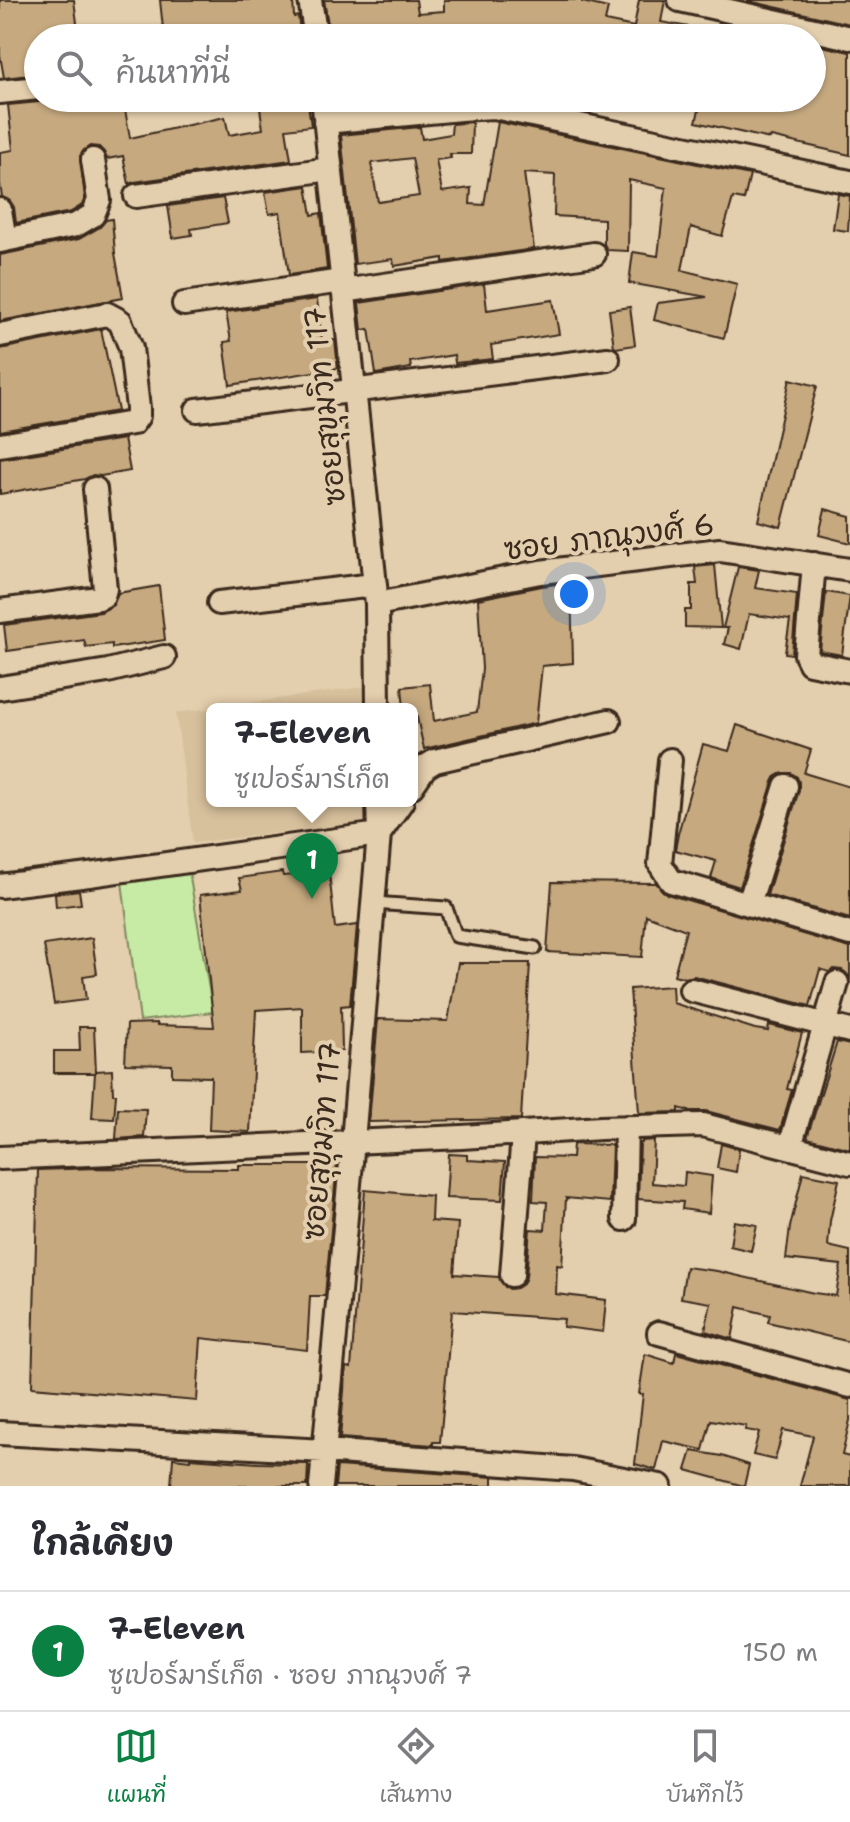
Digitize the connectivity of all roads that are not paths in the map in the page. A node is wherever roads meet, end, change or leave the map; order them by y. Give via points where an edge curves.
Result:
1 (310, 0) edge
2 (680, 0) edge
3 (314, 24) edge
4 (787, 24) edge
5 (826, 33) edge
6 (850, 38) edge
7 (24, 89) edge
8 (0, 92) edge
9 (324, 112) edge
10 (429, 112) edge
11 (518, 112) edge
12 (325, 122) junction
13 (93, 160) dead end
14 (330, 169) junction
15 (850, 182) edge
16 (136, 196) dead end
17 (0, 210) edge
18 (3, 240) edge
19 (594, 254) dead end
20 (343, 286) junction
21 (184, 304) dead end
22 (0, 335) edge
23 (608, 359) dead end
24 (354, 392) junction
25 (197, 410) dead end
26 (0, 445) edge
27 (95, 489) dead end
28 (814, 564) junction
29 (850, 570) edge
30 (375, 595) junction
31 (219, 603) dead end
32 (0, 611) edge
33 (164, 657) dead end
34 (850, 671) edge
35 (0, 688) edge
36 (378, 703) edge
37 (609, 721) dead end
38 (670, 760) dead end
39 (418, 777) edge
40 (786, 786) dead end
41 (378, 807) edge
42 (398, 807) edge
43 (379, 834) junction
44 (0, 886) edge
45 (373, 903) junction
46 (749, 904) junction
47 (850, 934) edge
48 (535, 948) dead end
49 (837, 983) dead end
50 (691, 990) dead end
51 (824, 1025) junction
52 (850, 1031) edge
53 (626, 1127) junction
54 (523, 1134) junction
55 (353, 1141) junction
56 (790, 1147) junction
57 (0, 1158) edge
58 (850, 1163) edge
59 (624, 1219) dead end
60 (512, 1275) dead end
61 (659, 1333) dead end
62 (850, 1386) edge
63 (0, 1433) edge
64 (324, 1451) junction
65 (572, 1478) edge
66 (321, 1486) edge
67 (660, 1486) edge

1 - 3 street
2 - 4 street
5 - 6 street
7 - 8 street
9 - 12 street, ซอยสุขุมวิท 117
10 - 12 street
11 - 15 street
12 - 14 street, ซอยสุขุมวิท 117
13 - 18 street via 99,200 93,215 76,225
14 - 16 street
14 - 20 street, ซอยสุขุมวิท 117
17 - 18 street
19 - 20 street
20 - 21 street
20 - 24 street, ซอยสุขุมวิท 117
22 - 26 street via 107,314 120,321 131,348 138,408 133,423
23 - 24 street
24 - 25 street
24 - 30 street, ซอยสุขุมวิท 117
27 - 32 street via 103,596
28 - 29 street, ซอย ภาณุวงศ์ 6
28 - 30 street, ซอย ภาณุวงศ์ 6 via 720,550
28 - 34 street via 806,655 810,663
30 - 31 street, ซอย ภาณุวงศ์ 6
30 - 36 street, ซอยสุขุมวิท 117
33 - 35 street
37 - 39 street via 435,761
38 - 46 street via 660,853 664,872 671,881
40 - 46 street
41 - 43 street, ซอยสุขุมวิท 117
42 - 43 street
43 - 44 street
43 - 45 street, ซอยสุขุมวิท 117
45 - 48 lane via 446,908 456,936
45 - 55 street, ซอยสุขุมวิท 117
46 - 47 street
49 - 51 street
50 - 51 street
51 - 52 street
51 - 56 street
53 - 54 street
53 - 56 street via 703,1125
53 - 59 street
54 - 55 street
54 - 60 street
55 - 57 street
55 - 64 street, ซอยสุขุมวิท 117
56 - 58 street
61 - 62 street
63 - 64 street
64 - 65 street
64 - 66 street, ซอยสุขุมวิท 117
65 - 67 street

